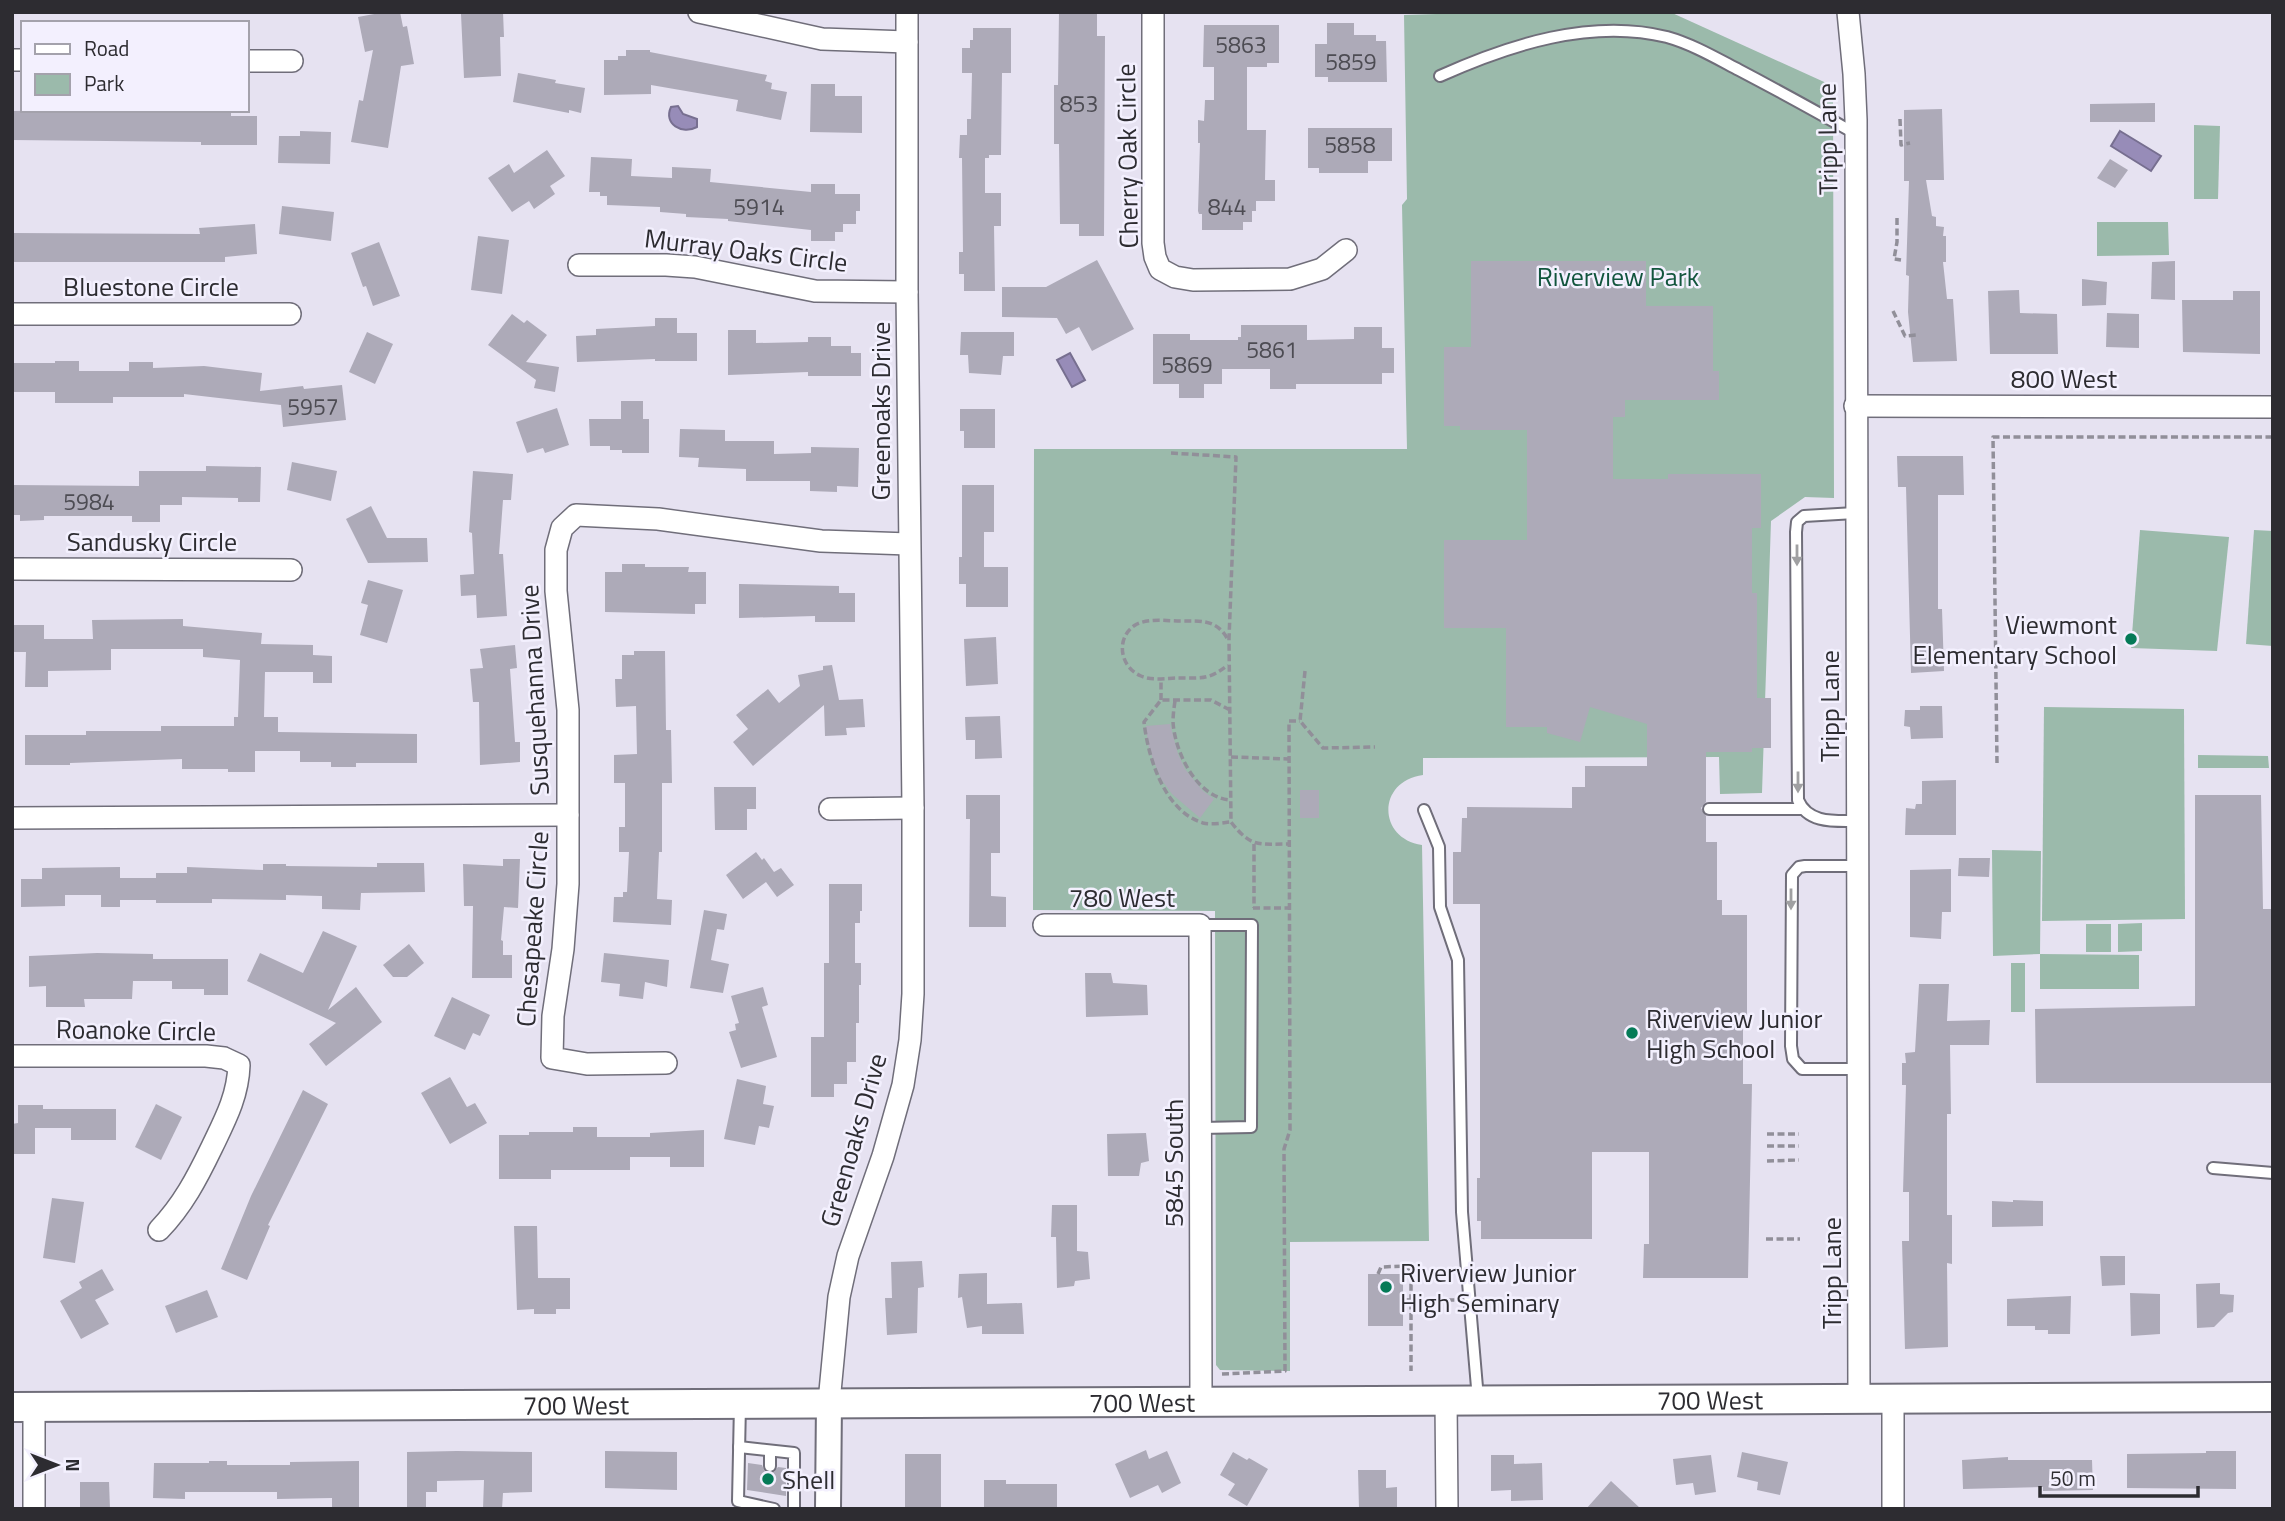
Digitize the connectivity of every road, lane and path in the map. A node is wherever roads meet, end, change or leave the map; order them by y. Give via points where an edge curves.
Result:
1 (699, 12) edge
2 (908, 12) edge
3 (1153, 12) edge
4 (1848, 12) edge
5 (907, 42) junction
6 (248, 61) edge
7 (292, 61) dead end
8 (1440, 76) dead end
9 (1900, 120) dead end
10 (1856, 134) junction
11 (1910, 143) dead end
12 (1897, 218) dead end
13 (1346, 250) dead end
14 (1901, 260) dead end
15 (579, 265) dead end
16 (907, 292) junction
17 (1893, 311) dead end
18 (12, 314) edge
19 (290, 314) dead end
20 (1916, 335) dead end
21 (1855, 406) junction
22 (2273, 407) edge
23 (2273, 437) edge
24 (1171, 453) dead end
25 (1855, 513) junction
26 (909, 544) junction
27 (12, 569) edge
28 (291, 570) dead end
29 (1229, 639) junction
30 (1229, 664) junction
31 (1305, 671) dead end
32 (1161, 678) junction
33 (1161, 700) junction
34 (1175, 701) junction
35 (1230, 710) junction
36 (1300, 721) junction
37 (1375, 747) dead end
38 (1231, 757) junction
39 (1288, 759) junction
40 (1997, 763) dead end
41 (1231, 800) junction
42 (913, 808) junction
43 (830, 809) dead end
44 (1709, 809) dead end
45 (1802, 809) junction
46 (1424, 810) dead end
47 (568, 815) junction
48 (12, 818) edge
49 (1857, 821) junction
50 (1231, 822) junction
51 (1254, 844) junction
52 (1289, 844) junction
53 (1857, 866) junction
54 (1254, 908) dead end
55 (1044, 925) dead end
56 (1200, 925) junction
57 (12, 1056) edge
58 (666, 1063) dead end
59 (1858, 1069) junction
60 (1201, 1128) junction
61 (1767, 1134) dead end
62 (1799, 1134) dead end
63 (1767, 1146) dead end
64 (1799, 1146) dead end
65 (1799, 1160) dead end
66 (1767, 1161) dead end
67 (2213, 1168) dead end
68 (2273, 1173) edge
69 (159, 1230) dead end
70 (1766, 1239) dead end
71 (1800, 1239) dead end
72 (1378, 1274) dead end
73 (1403, 1300) dead end
74 (1411, 1300) junction
75 (1456, 1300) dead end
76 (1411, 1371) dead end
77 (1222, 1374) dead end
78 (2273, 1397) edge
79 (1893, 1398) junction
80 (1859, 1399) junction
81 (1446, 1400) junction
82 (1478, 1400) junction
83 (1201, 1401) junction
84 (829, 1402) junction
85 (740, 1403) junction
86 (23, 1407) edge
87 (739, 1447) junction
88 (770, 1451) junction
89 (770, 1466) dead end
90 (770, 1494) dead end
91 (772, 1508) edge
92 (34, 1509) edge
93 (794, 1509) edge
94 (828, 1509) edge
95 (1447, 1509) edge
96 (1892, 1509) edge

1 - 5 street via 822,39
2 - 5 street, Greenoaks Drive
3 - 13 street, Cherry Oak Circle via 1153,243 1160,269 1193,280 1290,279 1322,269
4 - 10 street, Tripp Lane
5 - 16 street, Greenoaks Drive
6 - 7 street
8 - 10 lane via 1530,43 1581,32 1631,31 1668,38 1713,56
9 - 11 path via 1901,145
10 - 21 street, Tripp Lane
12 - 14 path via 1894,259
15 - 16 street, Murray Oaks Circle via 695,267 815,291
16 - 26 street, Greenoaks Drive
17 - 20 path via 1905,336
18 - 19 street, Bluestone Circle
21 - 22 street, 800 West
21 - 25 street, Tripp Lane
23 - 40 path via 1993,437
24 - 29 path via 1236,457
25 -> 45 lane via 1804,516 1797,522 1798,800
25 - 49 street, Tripp Lane
26 - 42 street, Greenoaks Drive
26 - 47 street, Susquehanna Drive via 821,541 658,519 576,515 562,528 556,550 568,710
27 - 28 street, Sandusky Circle
29 - 30 path
29 - 32 path via 1219,626 1204,621 1139,623 1126,636 1124,659 1140,676
30 - 32 path via 1209,678
30 - 35 path
31 - 36 path
32 - 33 path
33 - 34 path
33 - 50 path via 1143,722 1160,782 1183,812 1198,821
34 - 35 path via 1211,700
34 - 41 path via 1175,736 1185,762 1215,796
35 - 38 path
36 - 37 path via 1323,748
36 - 39 path via 1289,721
38 - 39 path
38 - 41 path
39 - 52 path
41 - 50 path
42 - 43 street
42 - 84 street, Greenoaks Drive via 910,1040 903,1086 883,1156 848,1255 839,1297
44 - 45 lane
45 - 49 lane via 1811,817
46 - 82 lane via 1439,847 1440,907 1458,960 1462,1212
47 - 48 street, Susquehanna Drive
47 - 58 street, Chesapeake Circle via 564,949 553,1016 552,1058 587,1064
49 - 53 street, Tripp Lane
50 - 51 path
51 - 52 path
51 - 54 path
52 - 77 path via 1285,1371
53 - 59 street, Tripp Lane
53 -> 59 lane via 1805,866 1792,875 1791,1046 1793,1059 1802,1069
55 - 56 street, 780 West
56 - 60 street, 5845 South
56 - 60 lane via 1252,925 1251,1127
57 - 69 street, Roanoke Circle via 206,1056 239,1065 234,1101 189,1194
59 - 80 street, Tripp Lane
60 - 83 street, 5845 South
61 - 62 path
63 - 64 path
65 - 66 path
67 - 68 lane
70 - 71 path
72 - 74 path via 1381,1267 1406,1266 1411,1271
73 - 74 path
74 - 75 path
74 - 76 path
78 - 79 main road, 700 West
79 - 80 main road, 700 West
79 - 96 street
80 - 82 main road, 700 West
81 - 82 main road, 700 West
81 - 83 main road, 700 West
81 - 95 street
83 - 84 main road, 700 West
84 - 85 main road, 700 West
84 - 94 street
85 - 86 main road, 700 West
85 - 87 lane
86 - 92 street
87 - 88 lane
87 - 91 lane via 738,1501
88 - 89 lane
88 - 93 lane via 794,1453
90 - 91 lane

